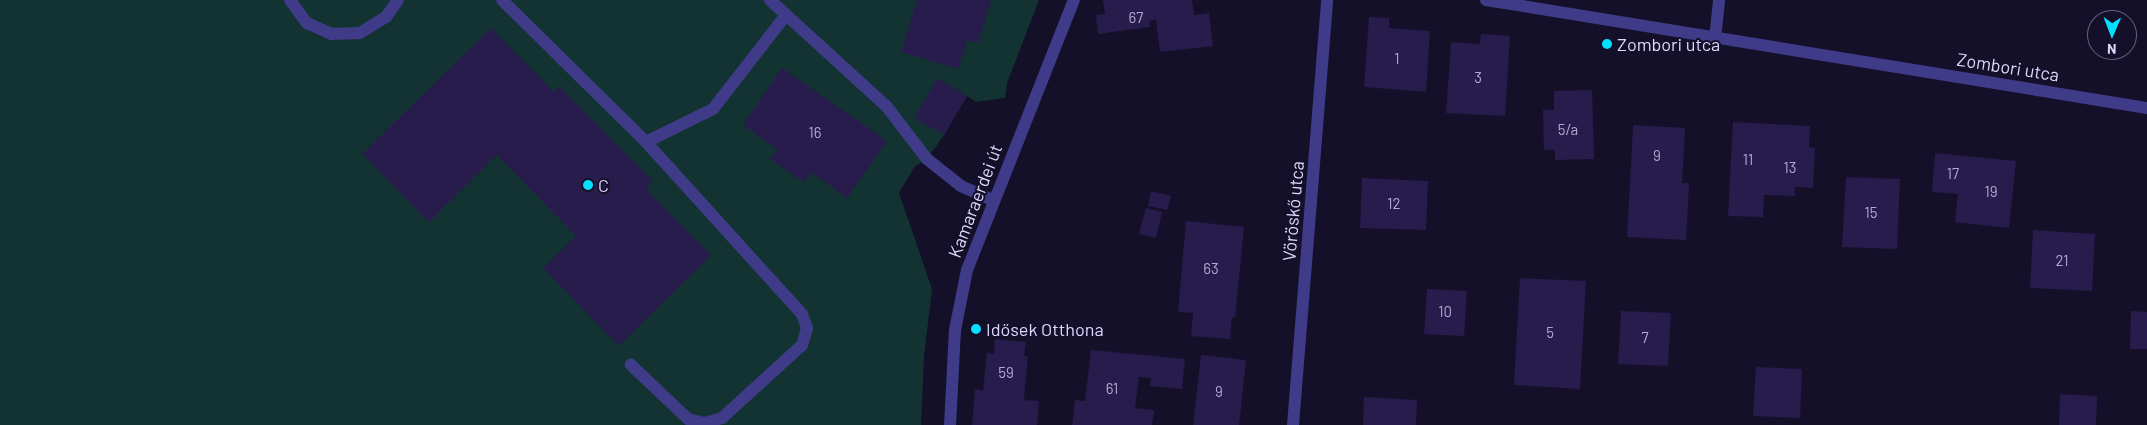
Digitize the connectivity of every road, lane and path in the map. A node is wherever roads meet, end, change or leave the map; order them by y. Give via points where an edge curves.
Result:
1 (290, 0) edge
2 (398, 0) edge
3 (502, 0) edge
4 (770, 0) edge
5 (1074, 0) edge
6 (1327, 0) edge
7 (1486, 0) edge
8 (1720, 0) edge
9 (786, 15) junction
10 (1715, 39) junction
11 (2147, 108) edge
12 (646, 142) junction
13 (993, 200) junction
14 (631, 365) dead end
15 (950, 425) edge
16 (1293, 425) edge

1 - 2 street via 307,23 332,34 360,33 386,17
3 - 12 street
4 - 9 street
5 - 13 street, Kamaraerdei út
6 - 16 street, Vöröskő utca
7 - 10 street, Zombori utca
8 - 10 street
9 - 12 street via 713,109
9 - 13 street via 887,107 927,159 961,186
10 - 11 street, Zombori utca
12 - 14 street via 802,314 807,328 802,345 737,405 722,418 704,423 688,419
13 - 15 street, Kamaraerdei út via 961,293 952,365

